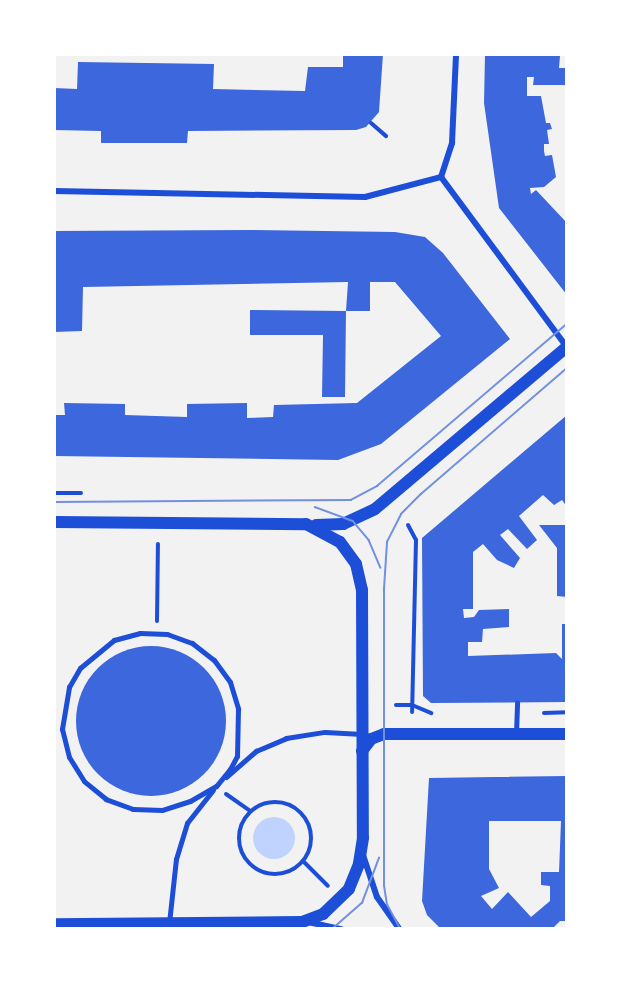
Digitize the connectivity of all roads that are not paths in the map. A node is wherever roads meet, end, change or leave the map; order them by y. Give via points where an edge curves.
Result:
1 (456, 54) edge
2 (441, 177) junction
3 (54, 191) edge
4 (567, 347) edge
5 (54, 522) edge
6 (306, 524) junction
7 (517, 703) dead end
8 (362, 734) junction
9 (516, 734) junction
10 (567, 734) edge
11 (362, 751) junction
12 (216, 786) junction
13 (362, 850) junction
14 (302, 922) junction
15 (54, 924) edge
16 (169, 924) junction
17 (77, 927) edge
18 (341, 929) edge
19 (399, 929) edge

1 - 2 street via 452,143
2 - 3 street via 365,197
2 - 4 street
4 - 6 main road via 375,509 343,524
5 - 6 main road
6 - 8 main road via 339,543 356,564 360,577
7 - 9 lane
8 - 11 main road
8 - 12 street via 325,732 286,738 256,751
9 - 10 main road
9 - 11 main road via 384,734 371,739
11 - 13 main road
12 - 12 street via 190,801 162,810 133,809 106,799 84,781 69,757 62,729 69,687 80,668 114,640 140,633 167,634 184,640 214,660 230,682 238,709 237,756
12 - 16 street via 187,823 176,859
13 - 14 main road via 349,889 323,914
13 - 19 street via 377,897
14 - 16 main road
14 - 18 street
15 - 17 main road
16 - 17 main road

